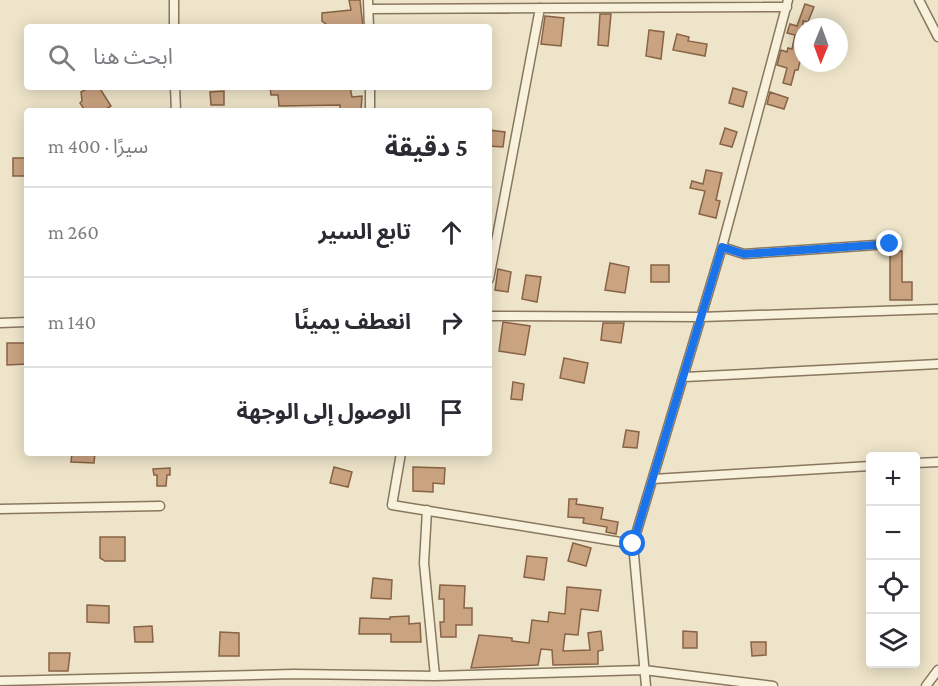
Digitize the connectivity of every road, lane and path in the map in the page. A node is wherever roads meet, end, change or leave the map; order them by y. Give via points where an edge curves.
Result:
1 (174, 0) edge
2 (919, 0) edge
3 (788, 3) edge
4 (369, 5) edge
5 (540, 8) junction
6 (174, 24) edge
7 (369, 24) edge
8 (938, 37) edge
9 (175, 90) edge
10 (370, 90) edge
11 (176, 108) edge
12 (370, 108) edge
13 (890, 244) dead end
14 (722, 247) junction
15 (492, 263) edge
16 (938, 309) edge
17 (492, 316) edge
18 (701, 317) junction
19 (24, 322) edge
20 (0, 323) edge
21 (938, 364) edge
22 (685, 377) junction
23 (400, 456) edge
24 (938, 462) edge
25 (920, 463) edge
26 (866, 466) edge
27 (653, 479) junction
28 (160, 506) dead end
29 (0, 509) edge
30 (427, 510) junction
31 (633, 544) junction
32 (644, 670) junction
33 (938, 670) edge
34 (435, 676) junction
35 (0, 681) edge
36 (147, 682) edge
37 (646, 686) edge
38 (773, 686) edge
39 (926, 686) edge

1 - 6 street
2 - 8 street
3 - 5 street
3 - 14 street
4 - 5 street
4 - 7 street
5 - 15 street
9 - 11 street
10 - 12 street
13 - 14 street via 744,254
14 - 18 street
16 - 18 street
17 - 18 street
18 - 22 street
19 - 20 street
21 - 22 street
22 - 27 street
23 - 30 street via 392,505
24 - 25 street
26 - 27 street
27 - 31 street
28 - 29 street
30 - 31 street
30 - 34 street via 424,562
31 - 32 street
32 - 34 street
32 - 37 street
32 - 38 street
33 - 39 street
34 - 36 street via 294,674
35 - 36 street

